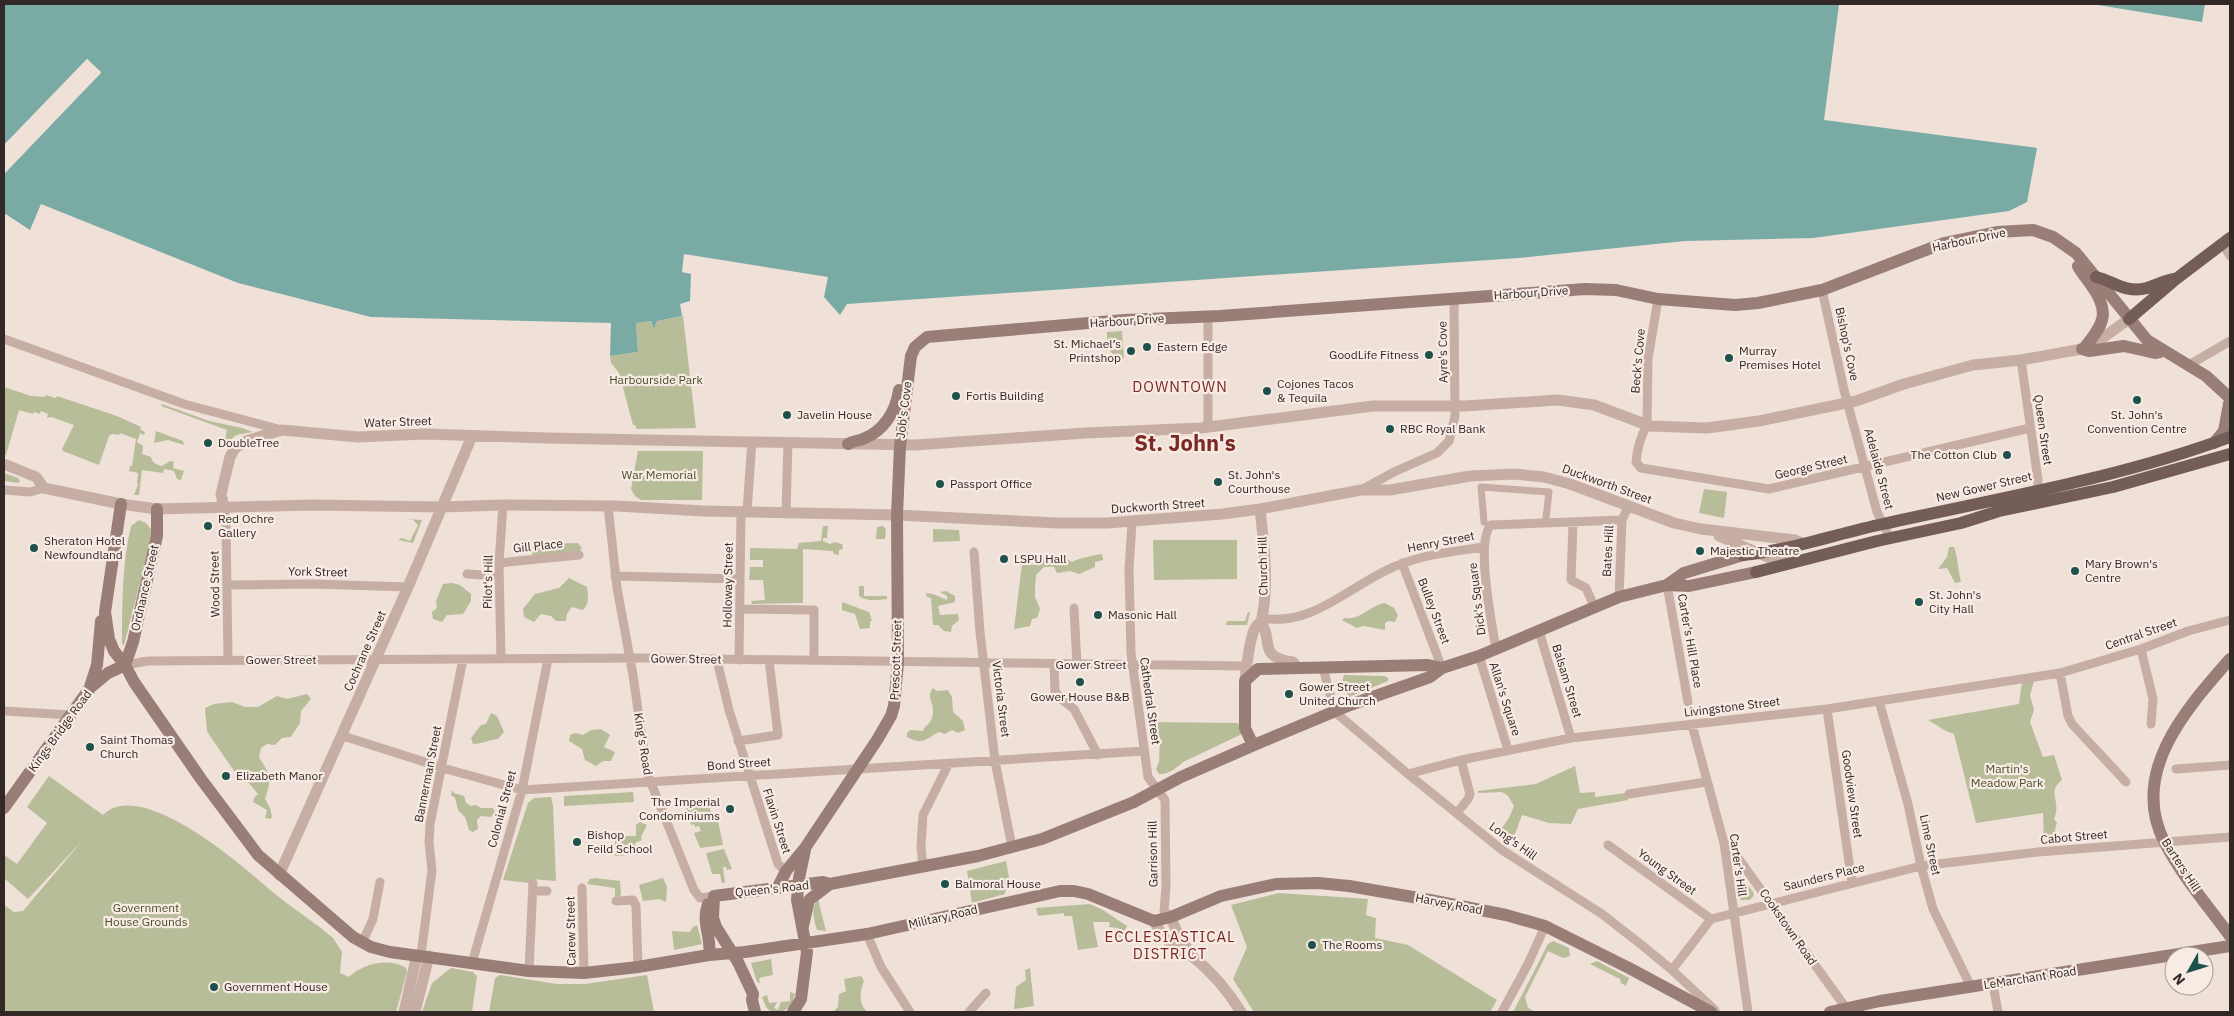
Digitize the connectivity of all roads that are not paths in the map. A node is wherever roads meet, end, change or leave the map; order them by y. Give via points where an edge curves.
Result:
1 (2227, 241) edge
2 (2076, 253) junction
3 (2230, 256) edge
4 (2096, 277) junction
5 (2176, 279) junction
6 (1822, 290) junction
7 (1454, 299) junction
8 (1658, 299) junction
9 (1208, 317) junction
10 (2129, 319) junction
11 (4, 339) edge
12 (2230, 341) edge
13 (2084, 348) junction
14 (2163, 351) junction
15 (2021, 360) junction
16 (2189, 365) junction
17 (909, 374) junction
18 (2230, 398) edge
19 (1848, 403) junction
20 (1456, 405) junction
21 (1647, 425) junction
22 (1208, 427) junction
23 (2030, 428) junction
24 (282, 430) junction
25 (472, 436) junction
26 (2230, 437) edge
27 (752, 441) junction
28 (788, 442) junction
29 (2214, 443) junction
30 (848, 444) junction
31 (900, 446) junction
32 (2230, 454) edge
33 (4, 464) edge
34 (1866, 467) junction
35 (44, 488) junction
36 (2039, 489) junction
37 (4, 490) edge
38 (1361, 490) junction
39 (2035, 503) junction
40 (121, 504) junction
41 (503, 504) junction
42 (608, 506) junction
43 (1628, 507) junction
44 (224, 508) junction
45 (441, 508) junction
46 (157, 509) junction
47 (1260, 510) junction
48 (744, 511) junction
49 (786, 512) junction
50 (897, 515) junction
51 (1546, 518) dead end
52 (1622, 520) junction
53 (1132, 522) junction
54 (1484, 522) dead end
55 (1573, 523) junction
56 (1882, 524) junction
57 (1701, 529) junction
58 (1890, 538) junction
59 (1804, 544) junction
60 (1484, 547) junction
61 (974, 552) dead end
62 (1761, 553) junction
63 (580, 555) dead end
64 (1790, 562) junction
65 (499, 563) junction
66 (1402, 563) junction
67 (467, 574) dead end
68 (499, 576) junction
69 (615, 576) junction
70 (740, 579) junction
71 (227, 585) junction
72 (1667, 585) junction
73 (408, 587) junction
74 (1618, 597) junction
75 (1594, 606) junction
76 (1074, 608) dead end
77 (740, 609) junction
78 (105, 612) junction
79 (1261, 620) junction
80 (2230, 620) edge
81 (1539, 631) junction
82 (1496, 649) junction
83 (2141, 649) junction
84 (1479, 656) junction
85 (629, 658) junction
86 (463, 659) junction
87 (501, 659) junction
88 (548, 659) junction
89 (2230, 659) edge
90 (228, 660) junction
91 (375, 660) junction
92 (717, 660) junction
93 (739, 660) junction
94 (769, 660) junction
95 (814, 660) junction
96 (898, 663) junction
97 (984, 664) junction
98 (125, 665) junction
99 (1054, 665) junction
100 (1077, 665) junction
101 (1134, 665) junction
102 (1247, 666) junction
103 (1386, 666) junction
104 (1298, 668) junction
105 (1323, 668) junction
106 (1442, 668) junction
107 (2060, 673) junction
108 (1245, 681) junction
109 (90, 688) junction
110 (1392, 690) junction
111 (1879, 701) junction
112 (1688, 702) dead end
113 (1827, 709) junction
114 (4, 711) edge
115 (1335, 712) junction
116 (71, 714) junction
117 (1692, 724) junction
118 (2151, 724) dead end
119 (343, 736) junction
120 (1571, 738) junction
121 (738, 741) junction
122 (1253, 745) junction
123 (1508, 750) junction
124 (1144, 752) junction
125 (1098, 755) junction
126 (1461, 760) junction
127 (995, 761) junction
128 (949, 763) junction
129 (2230, 765) edge
130 (442, 767) junction
131 (2176, 769) dead end
132 (856, 770) junction
133 (1408, 774) junction
134 (750, 776) junction
135 (650, 782) junction
136 (1706, 782) junction
137 (2126, 782) dead end
138 (522, 790) junction
139 (1158, 790) junction
140 (1629, 794) dead end
141 (4, 808) edge
142 (1456, 813) junction
143 (2230, 837) edge
144 (2164, 842) junction
145 (1724, 843) junction
146 (1608, 845) dead end
147 (1012, 847) junction
148 (805, 848) junction
149 (1921, 866) junction
150 (923, 867) junction
151 (786, 871) junction
152 (279, 875) junction
153 (380, 882) dead end
154 (1852, 883) junction
155 (830, 884) junction
156 (798, 886) junction
157 (778, 887) junction
158 (582, 888) dead end
159 (547, 891) dead end
160 (714, 896) junction
161 (616, 902) dead end
162 (1771, 902) junction
163 (1732, 912) junction
164 (1170, 917) junction
165 (1711, 919) junction
166 (1154, 921) junction
167 (803, 926) junction
168 (1545, 926) junction
169 (867, 934) junction
170 (2230, 936) edge
171 (362, 942) junction
172 (806, 944) junction
173 (2230, 946) edge
174 (732, 954) junction
175 (422, 955) junction
176 (709, 955) junction
177 (1191, 955) junction
178 (472, 963) junction
179 (638, 967) junction
180 (1672, 970) junction
181 (529, 971) junction
182 (584, 973) junction
183 (1993, 984) junction
184 (1971, 987) junction
185 (986, 993) dead end
186 (753, 994) junction
187 (1849, 1010) edge
188 (796, 1011) edge
189 (404, 1012) edge
190 (415, 1012) edge
191 (755, 1012) edge
192 (764, 1012) edge
193 (910, 1012) edge
194 (969, 1012) edge
195 (1241, 1012) edge
196 (1502, 1012) edge
197 (1711, 1012) edge
198 (1717, 1012) edge
199 (1748, 1012) edge
200 (1830, 1012) edge
201 (1998, 1012) edge

1 - 3 street
1 - 5 main road
2 - 4 main road, Harbour Drive
2 - 6 main road, Harbour Drive via 2043,233 2022,230 1997,232 1944,243
2 - 13 main road via 2078,268 2103,306 2100,324
4 - 5 main road via 2112,285 2137,289
4 - 10 main road, Harbour Drive
5 - 10 main road
6 - 8 main road, Harbour Drive via 1748,304
6 - 19 street, Bishop's Cove
7 - 8 main road, Harbour Drive via 1602,289
7 - 9 main road, Harbour Drive
7 - 20 street, Ayre's Cove
8 - 21 street, Beck's Cove via 1648,360
9 - 17 main road, Harbour Drive via 1124,320 934,335 915,347
9 - 22 street
10 - 13 street
10 - 14 main road, Harbour Drive via 2142,336
11 - 24 street, Water Street via 193,407
12 - 16 street
13 - 14 main road via 2089,351 2124,346 2155,353
13 - 15 street, Water Street
14 - 16 main road, Harbour Drive
15 - 19 street, Water Street via 1981,363 1951,370
15 - 23 street, Queen Street
16 - 18 main road, Harbour Drive
17 - 30 main road via 900,384 894,409 884,424 870,436
17 - 31 main road, Job's Cove
18 - 29 main road via 2224,431
19 - 21 street, Water Street via 1707,428
19 - 34 street, Adelaide Street
20 - 21 street, Water Street via 1573,401 1594,405
20 - 22 street, Water Street via 1345,408
20 - 38 street, Ayre's Cove via 1452,433 1442,450
21 - 34 street, George Street via 1636,462 1648,470 1769,489
22 - 31 street, Water Street
23 - 34 street, George Street
23 - 36 street, Queen Street
24 - 25 street, Water Street via 358,437
24 - 44 street via 246,441 235,448 221,494
25 - 27 street, Water Street
25 - 45 street, Cochrane Street
26 - 29 main road, New Gower Street
27 - 28 street, Water Street
27 - 48 street, Holloway Street
28 - 30 street, Water Street
28 - 49 street
29 - 36 main road, New Gower Street via 2118,471
30 - 31 street, Water Street
31 - 50 main road, Prescott Street
32 - 39 main road via 2140,480
33 - 35 street via 36,476
34 - 56 street, Adelaide Street
35 - 37 street via 30,492
35 - 40 street
36 - 39 street, Queen Street
36 - 56 main road, New Gower Street
38 - 43 street, Duckworth Street via 1390,490 1470,476 1515,474 1570,484
38 - 47 street, Duckworth Street
39 - 58 main road
40 - 46 street, Duckworth Street
40 - 78 main road
41 - 42 street, Duckworth Street
41 - 45 street, Duckworth Street
41 - 65 street, Pilot's Hill
42 - 48 street, Duckworth Street
42 - 69 street, King's Road
43 - 52 street, Bates Hill
43 - 57 street, Duckworth Street
44 - 45 street, Duckworth Street via 314,505
44 - 46 street, Duckworth Street
44 - 71 street, Wood Street
45 - 73 street, Cochrane Street
46 - 98 main road, Ordnance Street via 157,536
47 - 53 street, Duckworth Street
47 - 79 street, Church Hill via 1265,551
48 - 49 street, Duckworth Street
48 - 70 street, Holloway Street
49 - 50 street, Duckworth Street
50 - 53 street, Duckworth Street via 1057,523
50 - 96 main road, Prescott Street
51 - 54 street via 1549,492 1480,487
52 - 55 street, Henry Street
52 - 74 street, Bates Hill
53 - 101 street, Cathedral Street via 1130,586
55 - 60 street, Henry Street via 1491,525 1485,534
55 - 75 street via 1571,580 1586,588
56 - 58 street, Adelaide Street
56 - 59 main road, New Gower Street
57 - 59 street, Duckworth Street via 1795,540
57 - 62 street, Duckworth Street
58 - 64 main road
59 - 62 main road, New Gower Street
60 - 66 street, Henry Street
60 - 82 street, Dick's Square
61 - 97 street, Victoria Street
62 - 64 street, Duckworth Street
62 - 72 main road, New Gower Street via 1742,555 1684,573
63 - 65 street, Gill Place
64 - 72 main road via 1689,586
65 - 68 street, Pilot's Hill
66 - 79 street, Henry Street via 1320,609 1286,618
66 - 106 street, Bulley Street
67 - 68 street
68 - 87 street, Pilot's Hill
69 - 70 street
69 - 85 street, King's Road
70 - 77 street, Holloway Street
71 - 73 street, York Street
71 - 90 street, Wood Street
72 - 74 main road
72 - 112 street, Carter's Hill Place
73 - 91 street, Cochrane Street
74 - 75 main road
75 - 81 main road
76 - 100 street
77 - 93 street, Holloway Street
77 - 95 street via 814,610
78 - 98 main road, Military Road via 112,648
78 - 109 main road via 101,617 97,665
79 - 102 street, Church Hill via 1255,628
79 - 104 street, Church Hill via 1270,651 1281,660 1293,662
80 - 83 street, Central Street
81 - 82 main road
81 - 120 street, Balsam Street
82 - 84 main road
83 - 107 street, Central Street
83 - 118 street via 2153,698
84 - 106 main road
84 - 123 street, Allan's Square
85 - 88 street, Gower Street
85 - 92 street, Gower Street
85 - 135 street, King's Road
86 - 87 street, Gower Street
86 - 91 street, Gower Street
86 - 130 street, Bannerman Street
87 - 88 street, Gower Street
88 - 138 street, Colonial Street
89 - 144 main road, Barters Hill via 2182,718 2161,757 2154,806
90 - 91 street, Gower Street
90 - 98 street, Gower Street via 148,661
91 - 119 street, Cochrane Street
92 - 93 street, Gower Street
92 - 121 street, Flavin Street
93 - 94 street, Gower Street
94 - 95 street, Gower Street
94 - 121 street via 778,735
95 - 96 street, Gower Street
96 - 97 street, Gower Street
96 - 132 main road, Prescott Street via 891,716
97 - 99 street, Gower Street
97 - 127 street, Victoria Street
98 - 109 main road, Kings Bridge Road via 108,673
98 - 152 main road, Military Road via 229,818 258,855
99 - 100 street, Gower Street
99 - 125 street via 1055,691 1074,709
100 - 101 street, Gower Street
101 - 102 street, Gower Street
101 - 124 street, Cathedral Street
102 - 108 street, Church Hill
103 - 105 main road
103 - 106 main road
103 - 110 main road via 1397,677 1398,682
104 - 105 main road
104 - 108 main road via 1258,669
105 - 115 street
106 - 110 main road via 1430,677
107 - 111 street, Livingstone Street
107 - 137 street via 2072,724
108 - 122 main road, Church Hill via 1246,728
109 - 116 main road, Kings Bridge Road
110 - 115 main road
111 - 113 street, Livingstone Street
111 - 149 street, Lime Street via 1908,804
113 - 117 street, Livingstone Street
113 - 154 street, Goodview Street
114 - 116 street
115 - 122 main road
115 - 133 street, Long's Hill
116 - 141 main road, Kings Bridge Road
117 - 120 street, Livingstone Street
117 - 136 street, Carter's Hill
119 - 130 street, Bond Street
119 - 152 street, Cochrane Street
120 - 123 street, Livingstone Street
121 - 134 street, Flavin Street
122 - 139 main road, Queen's Road
123 - 126 street, Livingstone Street
124 - 125 street, Bond Street
124 - 139 street, Cathedral Street via 1148,777
125 - 127 street, Bond Street
126 - 133 street, Livingstone Street
126 - 142 street via 1470,794
127 - 128 street, Bond Street
127 - 147 street, Victoria Street
128 - 132 street, Bond Street
128 - 150 street via 923,816
129 - 131 street
130 - 138 street, Bond Street
130 - 175 street, Bannerman Street via 430,824 432,870
132 - 134 street, Bond Street
132 - 148 main road, Prescott Street
133 - 142 street, Long's Hill
134 - 135 street, Bond Street
134 - 151 street, Flavin Street via 778,864
135 - 138 street, Bond Street
135 - 160 street, King's Road via 694,890 700,898
136 - 140 street
136 - 145 street, Carter's Hill
138 - 178 street, Colonial Street
139 - 147 main road, Queen's Road via 1071,828
139 - 164 street, Garrison Hill via 1164,800 1164,911
142 - 180 street, Long's Hill via 1513,858 1602,914
143 - 144 street, Cabot Street
144 - 149 street, Cabot Street
144 - 170 main road, Barters Hill
145 - 162 street, Cookstown Road via 1733,850
145 - 163 street, Carter's Hill
146 - 165 street, Young Street
147 - 150 main road, Queen's Road
148 - 151 main road, Prescott Street
148 - 156 main road, Prescott Street
149 - 154 street, Saunders Place
149 - 184 street, Lime Street via 1940,927
150 - 155 main road, Queen's Road
151 - 157 main road, Prescott Street
152 - 171 main road, Military Road
153 - 171 street via 373,919
154 - 162 street, Saunders Place
155 - 156 main road, Queen's Road
155 - 167 main road via 809,900
156 - 157 main road, Queen's Road
156 - 167 main road, Prescott Street via 797,900
157 - 160 main road, Queen's Road
158 - 182 street, Carew Street
159 - 181 street via 533,887
160 - 174 main road via 713,918
160 - 176 main road via 705,914
161 - 179 street via 631,896 636,906
162 - 163 street, Saunders Place
162 - 187 street, Cookstown Road
163 - 165 street, Saunders Place
163 - 199 street, Carter's Hill
164 - 166 main road
164 - 168 main road, Harvey Road via 1221,896 1270,885 1303,883 1363,888 1506,915
164 - 177 street
165 - 180 street
166 - 169 main road, Military Road via 1088,894 1060,891
166 - 177 street via 1160,934 1174,947
167 - 172 main road, Prescott Street
168 - 196 street
168 - 197 main road, Harvey Road
169 - 172 main road, Military Road
169 - 193 street via 882,967
171 - 175 main road, Military Road via 380,950
172 - 174 main road, Military Road
172 - 188 main road, Prescott Street via 802,991
173 - 183 main road, LeMarchant Road
174 - 176 main road, Military Road
174 - 186 main road
175 - 178 main road, Military Road
175 - 189 street
175 - 190 street
176 - 179 main road, Military Road
177 - 195 street via 1220,983
178 - 181 main road, Military Road
179 - 182 main road, Military Road
180 - 198 street, Long's Hill
181 - 182 main road, Military Road
183 - 184 main road, LeMarchant Road
183 - 201 street
184 - 187 main road, LeMarchant Road
185 - 194 street
186 - 191 main road
186 - 192 main road
187 - 200 main road, LeMarchant Road

